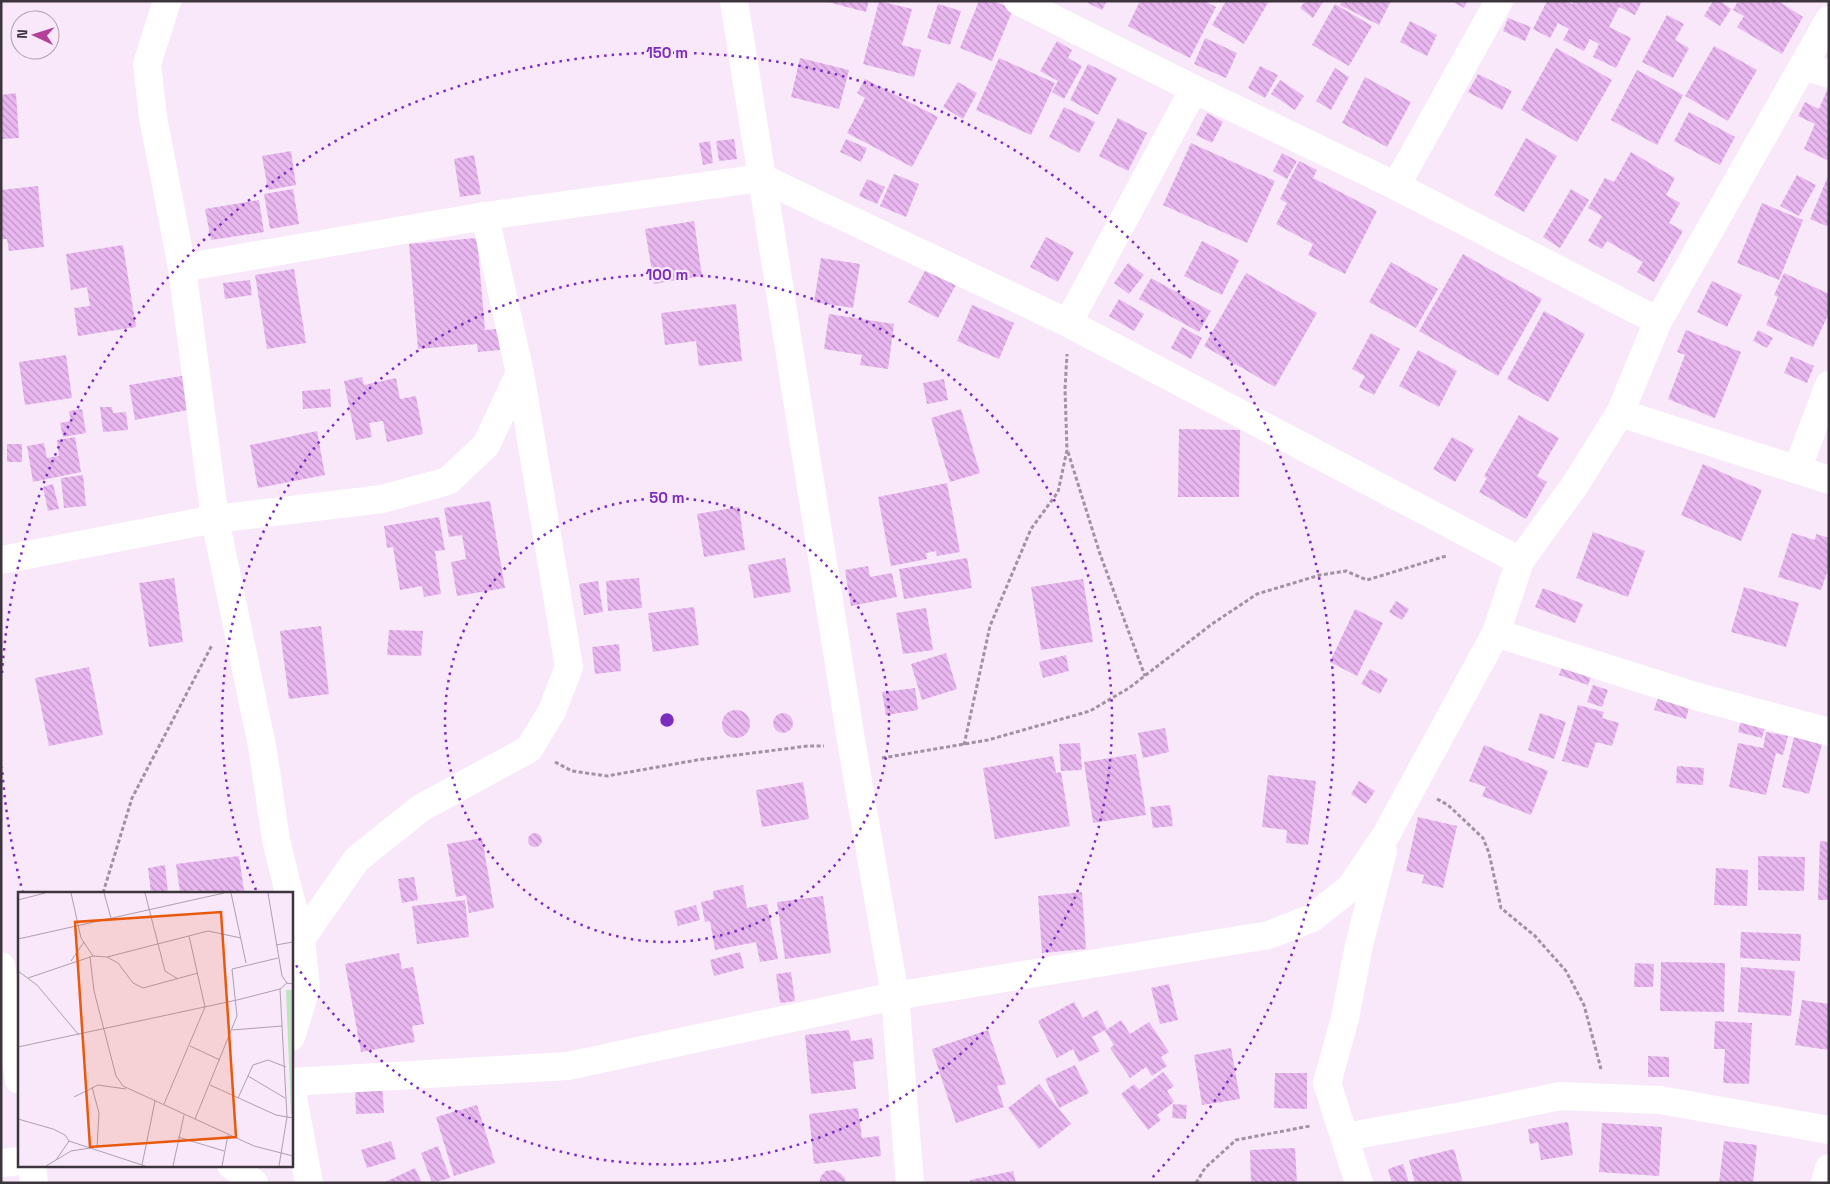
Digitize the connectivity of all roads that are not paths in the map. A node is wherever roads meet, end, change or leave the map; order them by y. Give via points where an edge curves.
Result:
1 (167, 1) edge
2 (734, 1) edge
3 (1018, 1) edge
4 (1499, 1) edge
5 (1829, 20) edge
6 (1816, 70) edge
7 (1194, 89) junction
8 (762, 178) junction
9 (1396, 186) junction
10 (485, 216) junction
11 (182, 268) junction
12 (1658, 321) junction
13 (1068, 323) junction
14 (520, 373) junction
15 (1829, 385) edge
16 (1620, 412) junction
17 (1797, 470) junction
18 (1829, 480) edge
19 (215, 519) junction
20 (1, 560) edge
21 (1520, 561) junction
22 (1496, 633) junction
23 (1829, 732) edge
24 (1386, 835) junction
25 (289, 892) edge
26 (292, 904) edge
27 (301, 939) junction
28 (1, 966) edge
29 (895, 996) junction
30 (292, 1034) edge
31 (18, 1074) edge
32 (292, 1082) edge
33 (292, 1092) edge
34 (1342, 1129) junction
35 (1829, 1130) edge
36 (18, 1161) edge
37 (1, 1163) edge
38 (32, 1166) edge
39 (232, 1166) edge
40 (1829, 1170) edge
41 (34, 1183) edge
42 (254, 1183) edge
43 (309, 1183) edge
44 (910, 1183) edge
45 (1359, 1183) edge
46 (1825, 1183) edge

1 - 11 street via 148,64 153,117
2 - 8 street
3 - 7 street
4 - 9 street
5 - 6 street
6 - 12 street
7 - 9 street
7 - 13 street
8 - 10 street
8 - 13 street
8 - 29 street
9 - 12 street
10 - 11 street
10 - 14 street
11 - 19 street
12 - 16 street
13 - 21 street
14 - 19 street via 486,445 448,481 382,499
14 - 27 street via 570,667 552,710 529,749 420,808 357,859
15 - 17 street
16 - 17 street
16 - 21 street via 1575,485
17 - 18 street
19 - 20 street
19 - 25 street
21 - 22 street
22 - 23 street via 1695,696
22 - 24 street
24 - 29 street via 1350,888 1312,918 1269,935
24 - 34 street via 1327,1083
26 - 27 street
27 - 30 street via 306,990
28 - 31 street
29 - 32 street via 568,1066
29 - 44 street
33 - 43 street
34 - 35 street via 1483,1112 1560,1096 1660,1100
34 - 45 street
36 - 37 street
38 - 41 street
39 - 42 street
40 - 46 street

